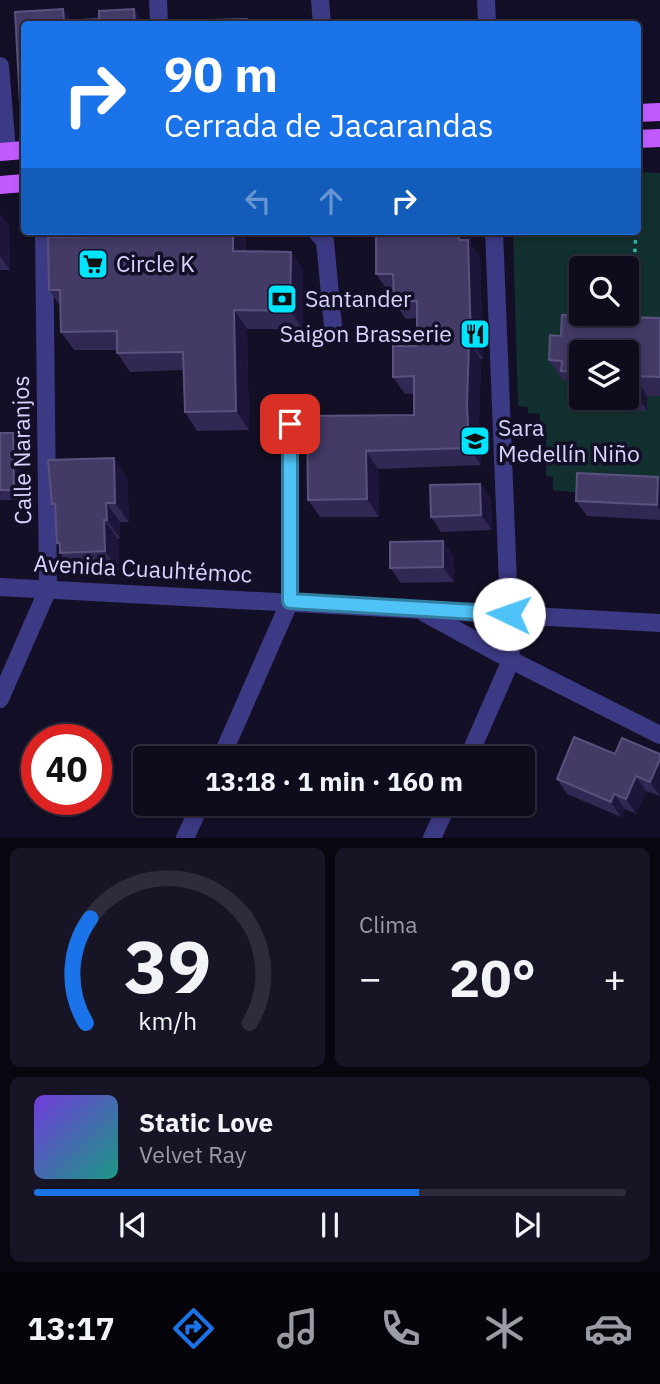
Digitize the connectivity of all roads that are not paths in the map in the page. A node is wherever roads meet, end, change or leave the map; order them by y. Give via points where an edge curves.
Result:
1 (158, 0) edge
2 (320, 0) edge
3 (486, 0) edge
4 (159, 21) edge
5 (322, 21) edge
6 (487, 21) edge
7 (0, 66) edge
8 (660, 112) edge
9 (641, 113) edge
10 (10, 151) edge
11 (21, 183) edge
12 (0, 185) edge
13 (44, 235) edge
14 (320, 235) edge
15 (494, 235) edge
16 (333, 327) dead end
17 (290, 424) dead end
18 (0, 587) edge
19 (48, 589) junction
20 (290, 601) junction
21 (418, 610) junction
22 (509, 614) junction
23 (660, 623) edge
24 (511, 660) junction
25 (0, 699) edge
26 (660, 734) edge
27 (226, 746) edge
28 (473, 746) edge
29 (195, 816) edge
30 (442, 816) edge
31 (185, 838) edge
32 (432, 838) edge

1 - 4 street
2 - 5 street
3 - 6 street
7 - 10 street
8 - 9 main road
11 - 12 main road
13 - 19 street, Calle Naranjos
14 - 16 street via 325,241
15 - 22 street
17 - 20 street
18 - 19 street, Avenida Cuauhtémoc
19 - 20 street, Avenida Cuauhtémoc
19 - 25 street, Calle Naranjos
20 - 21 street, Avenida Cuauhtémoc
20 - 27 street
21 - 22 street, Avenida Cuauhtémoc
21 - 24 street
22 - 23 street, Avenida Cuauhtémoc
22 - 24 street
24 - 26 street
24 - 28 street
29 - 31 street
30 - 32 street

